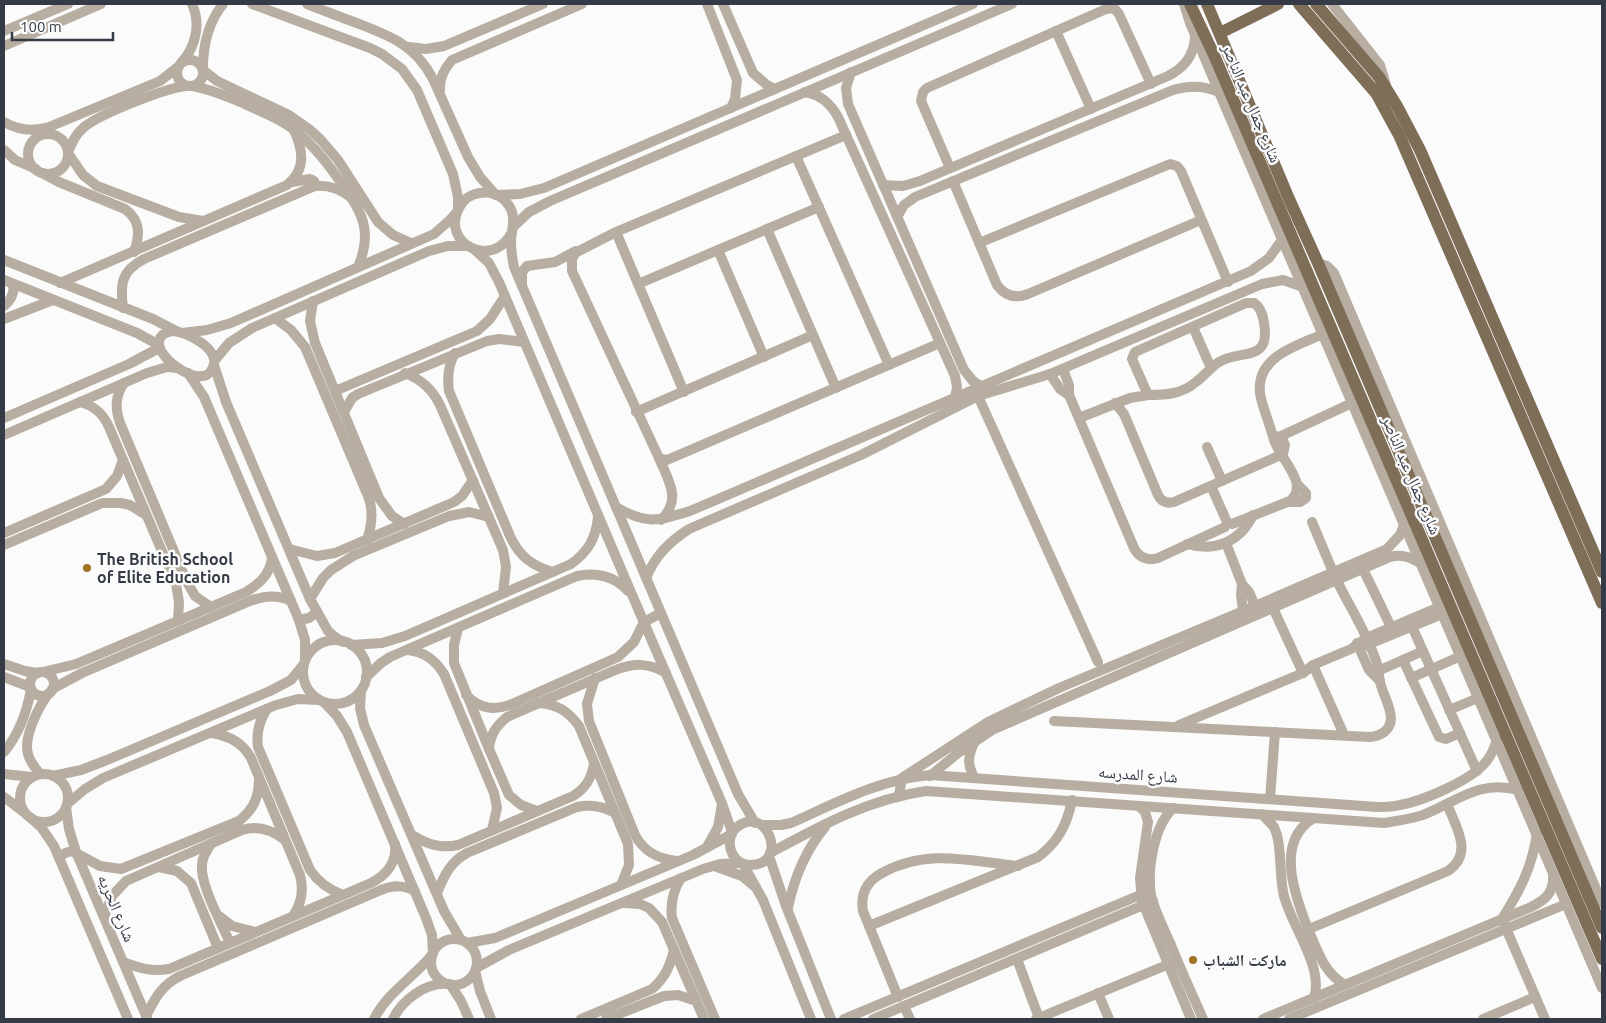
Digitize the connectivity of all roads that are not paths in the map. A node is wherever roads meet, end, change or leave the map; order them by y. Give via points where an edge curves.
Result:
1 (68, 4) edge
2 (102, 4) edge
3 (192, 4) edge
4 (222, 4) edge
5 (252, 4) edge
6 (306, 4) edge
7 (543, 4) edge
8 (582, 4) edge
9 (707, 4) edge
10 (723, 4) edge
11 (973, 4) edge
12 (1012, 4) edge
13 (1184, 4) edge
14 (1190, 4) edge
15 (1206, 4) edge
16 (1278, 4) edge
17 (1299, 4) edge
18 (1316, 4) edge
19 (1332, 4) edge
20 (343, 18) junction
21 (369, 28) junction
22 (1056, 30) junction
23 (4, 31) edge
24 (1220, 33) junction
25 (335, 35) junction
26 (1195, 36) junction
27 (887, 41) junction
28 (359, 44) junction
29 (4, 46) edge
30 (408, 47) junction
31 (892, 55) junction
32 (180, 65) junction
33 (203, 69) junction
34 (851, 72) junction
35 (1168, 76) junction
36 (1151, 84) junction
37 (190, 86) junction
38 (775, 89) junction
39 (1173, 90) junction
40 (1388, 91) junction
41 (805, 92) junction
42 (1219, 92) junction
43 (440, 94) junction
44 (731, 108) junction
45 (1091, 109) junction
46 (851, 112) junction
47 (838, 117) junction
48 (4, 124) edge
49 (293, 128) junction
50 (42, 132) junction
51 (846, 135) junction
52 (665, 136) junction
53 (1008, 144) junction
54 (4, 150) edge
55 (670, 150) junction
56 (68, 153) junction
57 (796, 156) junction
58 (1013, 156) junction
59 (950, 168) junction
60 (39, 171) junction
61 (953, 181) junction
62 (292, 182) junction
63 (883, 184) junction
64 (910, 185) junction
65 (314, 186) junction
66 (1271, 188) junction
67 (496, 195) junction
68 (915, 197) junction
69 (353, 199) junction
70 (1268, 206) junction
71 (818, 207) junction
72 (457, 211) junction
73 (368, 216) junction
74 (897, 217) junction
75 (1202, 220) junction
76 (206, 221) junction
77 (513, 229) junction
78 (767, 229) junction
79 (616, 232) junction
80 (1282, 240) junction
81 (412, 243) junction
82 (979, 243) junction
83 (1454, 244) junction
84 (471, 248) junction
85 (910, 248) junction
86 (578, 250) junction
87 (718, 250) junction
88 (131, 253) junction
89 (900, 253) junction
90 (419, 255) junction
91 (4, 260) edge
92 (132, 266) junction
93 (1463, 266) junction
94 (358, 267) junction
95 (1241, 276) junction
96 (8, 282) edge
97 (1228, 282) junction
98 (60, 283) junction
99 (522, 284) junction
100 (638, 284) junction
101 (1303, 287) junction
102 (1248, 290) junction
103 (505, 296) junction
104 (53, 300) junction
105 (313, 302) junction
106 (1310, 303) junction
107 (4, 306) edge
108 (123, 308) junction
109 (1323, 308) junction
110 (138, 314) junction
111 (7, 317) edge
112 (275, 318) junction
113 (231, 323) junction
114 (1193, 326) junction
115 (1117, 329) junction
116 (128, 330) junction
117 (179, 332) junction
118 (1323, 334) junction
119 (813, 335) junction
120 (237, 336) junction
121 (458, 339) junction
122 (524, 342) junction
123 (315, 343) junction
124 (940, 343) junction
125 (1123, 343) junction
126 (305, 346) junction
127 (159, 347) junction
128 (1260, 347) junction
129 (459, 351) junction
130 (1251, 354) junction
131 (764, 357) junction
132 (214, 363) junction
133 (1269, 363) junction
134 (889, 365) junction
135 (121, 368) junction
136 (177, 368) junction
137 (1211, 368) junction
138 (1063, 369) junction
139 (965, 372) junction
140 (188, 373) junction
141 (405, 373) junction
142 (1050, 374) junction
143 (955, 376) junction
144 (125, 382) junction
145 (836, 388) junction
146 (980, 391) junction
147 (335, 392) junction
148 (684, 392) junction
149 (1069, 395) junction
150 (1148, 395) junction
151 (955, 398) junction
152 (452, 400) junction
153 (80, 402) junction
154 (226, 402) junction
155 (1119, 402) junction
156 (1352, 403) junction
157 (440, 405) junction
158 (209, 408) junction
159 (344, 412) junction
160 (636, 412) junction
161 (4, 418) edge
162 (1079, 418) junction
163 (120, 423) junction
164 (109, 428) junction
165 (4, 435) edge
166 (1277, 436) junction
167 (855, 441) junction
168 (1207, 447) dead end
169 (1283, 454) junction
170 (861, 455) junction
171 (659, 458) junction
172 (123, 460) junction
173 (1381, 470) junction
174 (1394, 472) junction
175 (473, 480) junction
176 (1222, 481) junction
177 (1211, 486) junction
178 (98, 492) junction
179 (1408, 493) junction
180 (375, 500) junction
181 (102, 503) junction
182 (616, 507) junction
183 (448, 511) junction
184 (690, 511) junction
185 (147, 515) junction
186 (1253, 515) junction
187 (598, 516) junction
188 (489, 517) junction
189 (661, 520) junction
190 (1312, 522) dead end
191 (404, 524) junction
192 (697, 525) junction
193 (1228, 525) junction
194 (1404, 525) junction
195 (4, 533) edge
196 (368, 540) junction
197 (1230, 541) junction
198 (1187, 544) junction
199 (4, 545) edge
200 (514, 545) junction
201 (289, 549) junction
202 (503, 550) junction
203 (335, 553) junction
204 (272, 556) junction
205 (1381, 556) junction
206 (1420, 563) junction
207 (339, 564) junction
208 (570, 564) junction
209 (1363, 569) junction
210 (553, 572) junction
211 (1602, 572) edge
212 (577, 576) junction
213 (1335, 576) junction
214 (646, 578) junction
215 (181, 582) junction
216 (1242, 584) junction
217 (503, 593) junction
218 (248, 596) junction
219 (633, 597) junction
220 (310, 599) junction
221 (291, 601) junction
222 (1602, 603) edge
223 (1256, 606) junction
224 (210, 607) junction
225 (1273, 608) junction
226 (1243, 611) junction
227 (1441, 611) junction
228 (317, 612) junction
229 (661, 614) junction
230 (298, 620) junction
231 (178, 621) junction
232 (644, 622) junction
233 (1410, 624) junction
234 (1391, 627) junction
235 (458, 628) junction
236 (393, 640) junction
237 (347, 643) junction
238 (1360, 644) junction
239 (403, 652) junction
240 (1423, 652) junction
241 (1461, 656) junction
242 (1403, 660) junction
243 (304, 662) junction
244 (4, 664) edge
245 (611, 666) junction
246 (1313, 666) junction
247 (1105, 669) junction
248 (455, 670) junction
249 (1431, 670) junction
250 (41, 673) junction
251 (666, 673) junction
252 (1303, 673) junction
253 (444, 674) junction
254 (4, 676) edge
255 (1379, 676) junction
256 (366, 677) junction
257 (595, 678) junction
258 (1411, 678) junction
259 (30, 688) junction
260 (361, 690) junction
261 (51, 691) junction
262 (270, 691) junction
263 (466, 695) junction
264 (1478, 698) junction
265 (321, 701) junction
266 (538, 703) junction
267 (272, 707) junction
268 (514, 708) junction
269 (1449, 710) junction
270 (1054, 721) dead end
271 (584, 723) junction
272 (1177, 726) junction
273 (1275, 732) junction
274 (211, 733) junction
275 (1460, 733) junction
276 (23, 735) junction
277 (368, 735) junction
278 (1344, 736) junction
279 (1497, 740) junction
280 (975, 741) junction
281 (352, 742) junction
282 (489, 749) junction
283 (4, 752) edge
284 (261, 754) junction
285 (250, 758) junction
286 (107, 760) junction
287 (594, 762) junction
288 (1477, 771) junction
289 (4, 774) edge
290 (113, 774) junction
291 (930, 775) junction
292 (36, 776) junction
293 (53, 776) junction
294 (974, 777) junction
295 (259, 778) junction
296 (902, 778) junction
297 (1546, 785) junction
298 (1447, 788) junction
299 (1518, 790) junction
300 (926, 791) junction
301 (738, 794) junction
302 (899, 795) junction
303 (509, 796) junction
304 (573, 796) junction
305 (4, 797) edge
306 (1270, 799) junction
307 (1072, 800) junction
308 (497, 801) junction
309 (1300, 801) junction
310 (722, 802) junction
311 (1450, 803) junction
312 (67, 806) junction
313 (577, 806) junction
314 (1139, 806) junction
315 (1173, 808) junction
316 (537, 811) junction
317 (615, 813) junction
318 (1262, 814) junction
319 (28, 815) junction
320 (1298, 817) junction
321 (1314, 818) junction
322 (758, 824) junction
323 (827, 824) junction
324 (240, 825) junction
325 (492, 830) junction
326 (1537, 832) junction
327 (732, 833) junction
328 (412, 835) junction
329 (286, 840) junction
330 (633, 842) junction
331 (211, 844) junction
332 (395, 844) junction
333 (458, 845) junction
334 (705, 849) junction
335 (76, 852) junction
336 (770, 854) junction
337 (462, 856) junction
338 (59, 858) junction
339 (678, 861) junction
340 (742, 863) junction
341 (712, 866) junction
342 (1018, 866) junction
343 (158, 867) junction
344 (1551, 868) junction
345 (121, 869) junction
346 (305, 872) junction
347 (681, 878) junction
348 (126, 881) junction
349 (379, 885) junction
350 (621, 885) junction
351 (758, 889) junction
352 (415, 892) junction
353 (781, 892) junction
354 (437, 893) junction
355 (343, 895) junction
356 (1140, 895) junction
357 (763, 900) junction
358 (621, 903) junction
359 (1148, 904) junction
360 (1566, 904) junction
361 (1602, 904) edge
362 (788, 909) junction
363 (218, 915) junction
364 (293, 916) junction
365 (104, 917) junction
366 (667, 920) junction
367 (1504, 924) junction
368 (869, 926) junction
369 (1602, 928) edge
370 (1309, 929) junction
371 (256, 932) junction
372 (504, 935) junction
373 (464, 941) junction
374 (230, 943) junction
375 (218, 948) junction
376 (509, 950) junction
377 (674, 950) junction
378 (432, 955) junction
379 (1017, 959) junction
380 (1602, 959) edge
381 (123, 962) junction
382 (1173, 962) junction
383 (169, 969) junction
384 (476, 969) junction
385 (408, 978) junction
386 (174, 979) junction
387 (449, 984) junction
388 (1345, 985) junction
389 (1602, 988) edge
390 (418, 993) junction
391 (655, 993) junction
392 (1098, 993) junction
393 (898, 997) junction
394 (1535, 997) junction
395 (1314, 998) junction
396 (696, 1001) junction
397 (904, 1006) junction
398 (630, 1009) junction
399 (146, 1017) edge
400 (1038, 1018) edge
401 (128, 1019) edge
402 (374, 1019) edge
403 (393, 1019) edge
404 (470, 1019) edge
405 (491, 1019) edge
406 (581, 1019) edge
407 (606, 1019) edge
408 (622, 1019) edge
409 (704, 1019) edge
410 (715, 1019) edge
411 (809, 1019) edge
412 (831, 1019) edge
413 (844, 1019) edge
414 (873, 1019) edge
415 (910, 1019) edge
416 (1110, 1019) edge
417 (1200, 1019) edge
418 (1263, 1019) edge
419 (1289, 1019) edge
420 (1483, 1019) edge
421 (1545, 1019) edge

1 - 23 street
2 - 29 street
3 - 32 street via 196,15 196,35 191,50
4 - 33 street via 207,32
5 - 25 street
6 - 20 street
7 - 30 street via 444,46
8 - 43 street via 452,60 441,75
9 - 44 street via 737,80 736,99
10 - 38 street via 753,73
11 - 27 street
12 - 31 street
13 - 26 street
14 - 66 main road, شارع جمال عبد الناصر
15 - 24 main road, شارع جمال عبد الناصر
16 - 24 main road
17 - 83 main road via 1376,93
18 - 40 main road
19 - 40 street via 1380,65
20 - 21 street
20 - 25 street via 346,27
21 - 28 street via 359,33
21 - 30 street
22 - 36 street via 1114,8
22 - 45 street
22 - 59 street via 931,85 924,92 923,106
24 - 179 main road, شارع جمال عبد الناصر via 1318,263
25 - 28 street
26 - 35 street via 1188,60
26 - 42 street
27 - 31 street
27 - 38 street
28 - 72 street via 392,61 417,90 453,174
30 - 43 street via 427,67
31 - 34 street
32 - 33 street via 193,60
32 - 37 street via 177,77
32 - 50 street via 160,81
33 - 37 street via 200,82
33 - 73 street via 217,81 289,115 309,129 338,160
34 - 41 street
34 - 46 street via 846,88
35 - 36 street
35 - 39 street via 1176,81
36 - 45 street
37 - 49 street via 220,94
37 - 56 street via 167,90 90,122 76,135
38 - 44 street
39 - 42 street via 1202,86
39 - 58 street
40 - 83 main road via 1420,150
41 - 47 street via 828,102
41 - 55 street
42 - 70 street
43 - 67 street via 468,157
44 - 52 street
45 - 53 street
46 - 47 street via 843,111
46 - 63 street
47 - 51 street
48 - 50 street
49 - 62 street via 303,159
49 - 69 street via 314,148
50 - 56 street via 62,139
50 - 60 street via 29,150 29,157
51 - 57 street
51 - 89 street
52 - 55 street
52 - 67 street via 544,188
53 - 58 street
53 - 59 street
54 - 60 street via 15,160
55 - 77 street via 540,206 529,212
56 - 60 street via 67,161 57,172
56 - 76 street via 83,175 97,186 179,217
57 - 71 street
57 - 79 street
58 - 61 street
59 - 64 street
60 - 88 street via 130,213 139,230
61 - 68 street
61 - 82 street
62 - 65 street via 310,179
62 - 76 street
63 - 64 street via 896,187
63 - 74 street
64 - 68 street via 909,192
65 - 69 street via 335,188
65 - 92 street
66 - 70 main road
66 - 109 main road, شارع جمال عبد الناصر
67 - 72 street via 483,192 470,196
67 - 77 street via 513,213
68 - 74 street via 904,205
69 - 73 street
70 - 80 street
71 - 78 street
71 - 134 street
72 - 81 street via 434,234
72 - 84 street via 456,231
73 - 81 street via 401,240
73 - 94 street via 365,248
74 - 85 street
75 - 82 street via 1021,297 1009,296 1000,289
75 - 82 street via 1180,169 1170,164
75 - 97 street
76 - 88 street
77 - 84 street via 500,247 487,251
77 - 99 street via 512,258
78 - 87 street
78 - 119 street
79 - 86 street
79 - 100 street
80 - 95 street via 1269,258
80 - 101 street
81 - 90 street via 418,248
81 - 94 street
83 - 93 main road
84 - 90 street via 448,246
84 - 103 street via 489,263
85 - 89 street
85 - 139 street
86 - 99 street via 555,262 527,266 522,272
86 - 160 street via 572,259 572,271
87 - 100 street
87 - 131 street
88 - 92 street via 127,261
88 - 98 street
89 - 124 street
90 - 105 street
91 - 98 street
92 - 108 street via 126,272 121,289
93 - 211 main road
93 - 222 main road
94 - 113 street
95 - 97 street
95 - 102 street via 1249,280
96 - 104 street
96 - 107 street via 14,290
97 - 115 street
98 - 108 street
99 - 182 street
100 - 148 street
101 - 102 street via 1283,280
101 - 106 street
102 - 125 street
103 - 121 street via 484,325
103 - 122 street
104 - 111 street
104 - 116 street
105 - 112 street
105 - 123 street via 310,321
106 - 109 main road
106 - 118 street
107 - 111 street via 11,309
108 - 110 street
109 - 174 main road, شارع جمال عبد الناصر
110 - 116 street via 137,326
110 - 117 street
112 - 120 street
112 - 126 street
113 - 117 street via 207,330
113 - 120 street
114 - 128 street via 1246,303 1254,303 1262,314 1265,331
114 - 137 street
114 - 150 street via 1133,353 1132,359
115 - 125 street
115 - 146 street
116 - 127 street
117 - 127 street via 165,333
117 - 132 street via 195,338 206,347 213,355
118 - 133 street via 1279,354
118 - 156 street
119 - 131 street
119 - 145 street
120 - 132 street
121 - 129 street via 464,345
121 - 147 street
122 - 129 street via 499,339
122 - 187 street
123 - 126 street
123 - 147 street
124 - 134 street
124 - 143 street
125 - 138 street
126 - 180 street
127 - 135 street
127 - 136 street
128 - 130 street
128 - 133 street
129 - 141 street
129 - 152 street via 450,361 448,371
130 - 133 street
130 - 137 street via 1228,358
131 - 148 street
132 - 140 street via 204,376
132 - 154 street
133 - 166 street via 1260,385 1260,394
134 - 145 street
135 - 144 street via 127,375
135 - 161 street
136 - 140 street
136 - 144 street via 157,370
137 - 150 street via 1196,383 1179,392
138 - 142 street
138 - 149 street
139 - 143 street via 960,377
139 - 146 street
140 - 158 street via 200,388
141 - 157 street via 430,388
141 - 159 street via 358,394
142 - 146 street
142 - 149 street via 1060,389
143 - 151 street
144 - 153 street
144 - 163 street via 119,390 116,405
145 - 171 street via 671,458
146 - 151 street
146 - 170 street
146 - 247 street
147 - 159 street
148 - 160 street
149 - 162 street
150 - 155 street
151 - 167 street
152 - 157 street via 446,399
152 - 200 street
153 - 164 street via 100,413
153 - 165 street
154 - 158 street via 215,402
154 - 201 street
155 - 162 street
155 - 177 street via 1162,501 1174,502
156 - 166 street
156 - 173 street
157 - 175 street
158 - 204 street
159 - 180 street
160 - 171 street
162 - 198 street via 1136,552 1154,560
163 - 164 street via 114,421
163 - 215 street
164 - 172 street
166 - 169 street via 1285,445
167 - 170 street
167 - 184 street
168 - 176 street
169 - 176 street
169 - 186 street via 1297,484 1295,496
170 - 192 street
171 - 189 street via 673,492 669,510
172 - 178 street via 112,483
172 - 185 street
173 - 174 main road
173 - 179 street
174 - 179 main road, شارع جمال عبد الناصر
175 - 183 street
175 - 188 street
176 - 177 street
177 - 193 street
178 - 181 street via 103,497
178 - 195 street
179 - 194 street
179 - 297 main road, شارع جمال عبد الناصر via 1485,642
179 - 380 main road, شارع جمال عبد الناصر
180 - 191 street
180 - 196 street
181 - 185 street via 130,505
181 - 199 street
182 - 189 street via 639,518
182 - 214 street
183 - 188 street
183 - 191 street
183 - 207 street
184 - 189 street
184 - 192 street via 691,519
185 - 215 street
186 - 193 street
186 - 197 street via 1245,528
187 - 208 street via 594,539 580,558
187 - 219 street
188 - 202 street
190 - 213 street
191 - 196 street
192 - 214 street via 662,551
193 - 197 street
193 - 198 street
194 - 205 street via 1400,535
194 - 206 street
196 - 203 street
197 - 198 street via 1207,547
197 - 216 street
200 - 202 street
200 - 210 street via 526,560
201 - 203 street via 318,556
201 - 220 street
202 - 217 street via 506,576
203 - 207 street
204 - 218 street via 268,574
204 - 221 street
205 - 206 street via 1400,555
205 - 209 street
205 - 213 street
206 - 227 street
207 - 220 street via 323,578
208 - 210 street
208 - 212 street via 576,569
209 - 213 street
209 - 234 street
210 - 217 street
212 - 219 street via 601,575 614,579
212 - 235 street
213 - 223 street
213 - 225 street
213 - 238 street
214 - 229 street
215 - 224 street
215 - 231 street
216 - 223 street
216 - 226 street
217 - 236 street
218 - 221 street via 276,596
218 - 224 street
218 - 261 street via 82,673
219 - 232 street
220 - 228 street
221 - 230 street
223 - 226 street
224 - 231 street
225 - 247 street
225 - 252 street
226 - 247 street
227 - 233 street
227 - 241 street
228 - 230 street
228 - 237 street via 328,630
229 - 232 street
229 - 301 street
230 - 243 street via 305,640
231 - 250 street via 76,664
232 - 245 street via 634,642
232 - 251 street
233 - 234 street
233 - 238 street
233 - 240 street
234 - 238 street
235 - 239 street
235 - 248 street via 453,654
236 - 237 street via 372,645
236 - 239 street via 395,649
237 - 243 street via 335,640 320,644
237 - 256 street via 365,662
238 - 246 street
238 - 255 street via 1369,670
239 - 253 street via 425,654
239 - 256 street via 382,663
240 - 242 street
240 - 249 street
241 - 249 street
241 - 264 street
242 - 255 street
242 - 258 street
243 - 262 street via 291,680
243 - 265 street via 307,688
244 - 250 street via 24,672
245 - 251 street via 642,664
245 - 257 street
245 - 268 street
246 - 252 street
246 - 278 street
247 - 280 street
247 - 296 street via 988,722
248 - 253 street
248 - 263 street
249 - 258 street
249 - 269 street
250 - 259 street via 31,678
250 - 261 street via 51,677
251 - 310 street
252 - 272 street
253 - 308 street
254 - 259 street
255 - 278 street via 1391,718 1386,730 1376,736
256 - 260 street
257 - 266 street
257 - 271 street
258 - 275 street via 1440,738
259 - 261 street via 41,696
259 - 276 street
260 - 265 street via 340,704
260 - 277 street via 360,708
261 - 276 street
262 - 267 street via 276,696
262 - 286 street
263 - 268 street via 487,708
263 - 282 street
264 - 269 street
264 - 279 street
265 - 267 street via 298,699
265 - 281 street via 343,724
266 - 268 street
266 - 271 street via 561,709
267 - 274 street
267 - 284 street via 258,731
268 - 282 street via 499,724
269 - 275 street
270 - 272 street
271 - 287 street
271 - 330 street
272 - 273 street
273 - 278 street
273 - 306 street
274 - 285 street via 235,740
274 - 290 street
275 - 288 street
276 - 283 street
276 - 292 street
277 - 281 street
277 - 328 street
279 - 288 street, شارع المدرسه via 1490,757
279 - 299 street
280 - 291 street
280 - 294 street via 968,758
281 - 332 street
282 - 303 street
284 - 285 street
284 - 346 street
285 - 295 street
286 - 290 street via 107,767
286 - 293 street
287 - 304 street via 590,778
287 - 317 street
288 - 298 street, شارع المدرسه
289 - 292 street
290 - 312 street via 85,789
291 - 294 street, شارع المدرسه
291 - 296 street, شارع المدرسه
291 - 300 street
292 - 293 street
292 - 319 street via 25,782 21,790 21,806
293 - 312 street via 66,787
294 - 306 street, شارع المدرسه
295 - 324 street via 257,798
295 - 329 street
296 - 302 street
296 - 322 street, شارع المدرسه via 791,822
297 - 361 street
297 - 369 main road, شارع جمال عبد الناصر
298 - 309 street, شارع المدرسه via 1411,803 1390,806
298 - 311 street
299 - 311 street, شارع المدرسه via 1489,786
299 - 326 street
300 - 302 street, شارع المدرسه
300 - 307 street, شارع المدرسه
301 - 310 street
301 - 322 street
302 - 323 street, شارع المدرسه
303 - 308 street
303 - 316 street
304 - 313 street
304 - 316 street
305 - 319 street, شارع الحريه
306 - 309 street, شارع المدرسه
307 - 314 street, شارع المدرسه
307 - 342 street via 1067,822 1056,841 1038,857
308 - 325 street via 497,816
309 - 320 street
310 - 327 street
310 - 334 street via 718,827
311 - 321 street, شارع المدرسه via 1397,821
311 - 370 street via 1462,846 1462,854 1455,866
312 - 319 street via 62,814 47,821
312 - 335 street, شارع الحريه
313 - 317 street via 601,806
313 - 337 street
314 - 315 street, شارع المدرسه
314 - 356 street via 1146,812 1148,822
315 - 318 street, شارع المدرسه
315 - 359 street via 1161,824 1155,844
316 - 325 street
317 - 330 street
318 - 320 street, شارع المدرسه
318 - 395 street via 1277,835 1282,888 1316,976
319 - 338 street, شارع الحريه via 48,836
320 - 321 street, شارع المدرسه
321 - 370 street via 1296,835 1292,851 1294,890
322 - 327 street via 742,824
322 - 336 street via 770,834
323 - 336 street, شارع المدرسه
323 - 362 street via 806,854
324 - 329 street via 263,829
324 - 331 street
324 - 345 street
325 - 333 street
326 - 344 street
326 - 367 street via 1526,878
327 - 334 street
327 - 340 street via 729,840 732,854
328 - 333 street via 439,847
328 - 354 street
329 - 346 street
330 - 339 street via 655,856
330 - 350 street
331 - 343 street
331 - 363 street via 203,858 202,874
332 - 349 street via 394,860
332 - 352 street
333 - 337 street via 457,851
334 - 339 street
334 - 341 street via 711,856
335 - 338 street via 65,853
335 - 345 street via 93,864
335 - 365 street, شارع الحريه
336 - 340 street via 757,864
336 - 353 street
337 - 354 street via 448,868
338 - 401 street, شارع الحريه
339 - 350 street
340 - 341 street
340 - 351 street
341 - 347 street
341 - 351 street via 742,876
342 - 368 street
342 - 368 street via 940,858 905,862 875,877 865,890 862,904
343 - 348 street
343 - 375 street via 177,870 191,883
344 - 360 street
344 - 367 street via 1552,887 1545,899
345 - 348 street
346 - 355 street
346 - 364 street via 298,909
347 - 358 street
347 - 366 street
348 - 365 street via 112,896
349 - 352 street via 403,886
349 - 355 street
349 - 386 street
350 - 372 street
351 - 357 street
352 - 378 street via 432,935
353 - 357 street via 771,890
353 - 362 street
354 - 373 street via 449,921
355 - 364 street
356 - 359 street
356 - 393 street
357 - 411 street
358 - 366 street via 640,904
358 - 376 street
359 - 379 street
359 - 382 street
360 - 367 street
360 - 389 street
362 - 412 street
363 - 371 street via 232,926
363 - 374 street
364 - 371 street
365 - 381 street, شارع الحريه
366 - 377 street
366 - 410 street
367 - 388 street
367 - 394 street
367 - 419 street
368 - 393 street
370 - 388 street via 1324,966
371 - 374 street
372 - 373 street
372 - 376 street via 504,943
373 - 378 street via 444,942
373 - 384 street via 476,954
374 - 375 street
375 - 383 street
376 - 384 street
377 - 391 street via 669,968
377 - 396 street
378 - 385 street
378 - 387 street via 434,973
379 - 397 street
379 - 400 street
381 - 383 street via 151,971
381 - 399 street, شارع الحريه
382 - 392 street
382 - 417 street
383 - 386 street
384 - 387 street via 465,982
384 - 405 street
385 - 390 street via 414,982
385 - 402 street via 386,999
386 - 399 street via 160,990
387 - 390 street via 442,983
387 - 404 street
388 - 395 street
390 - 403 street via 401,1006
391 - 396 street
391 - 398 street
391 - 406 street
392 - 400 street
392 - 416 street
393 - 413 street
394 - 420 street
394 - 421 street
395 - 418 street
396 - 409 street
397 - 414 street
397 - 415 street
398 - 407 street
398 - 408 street

